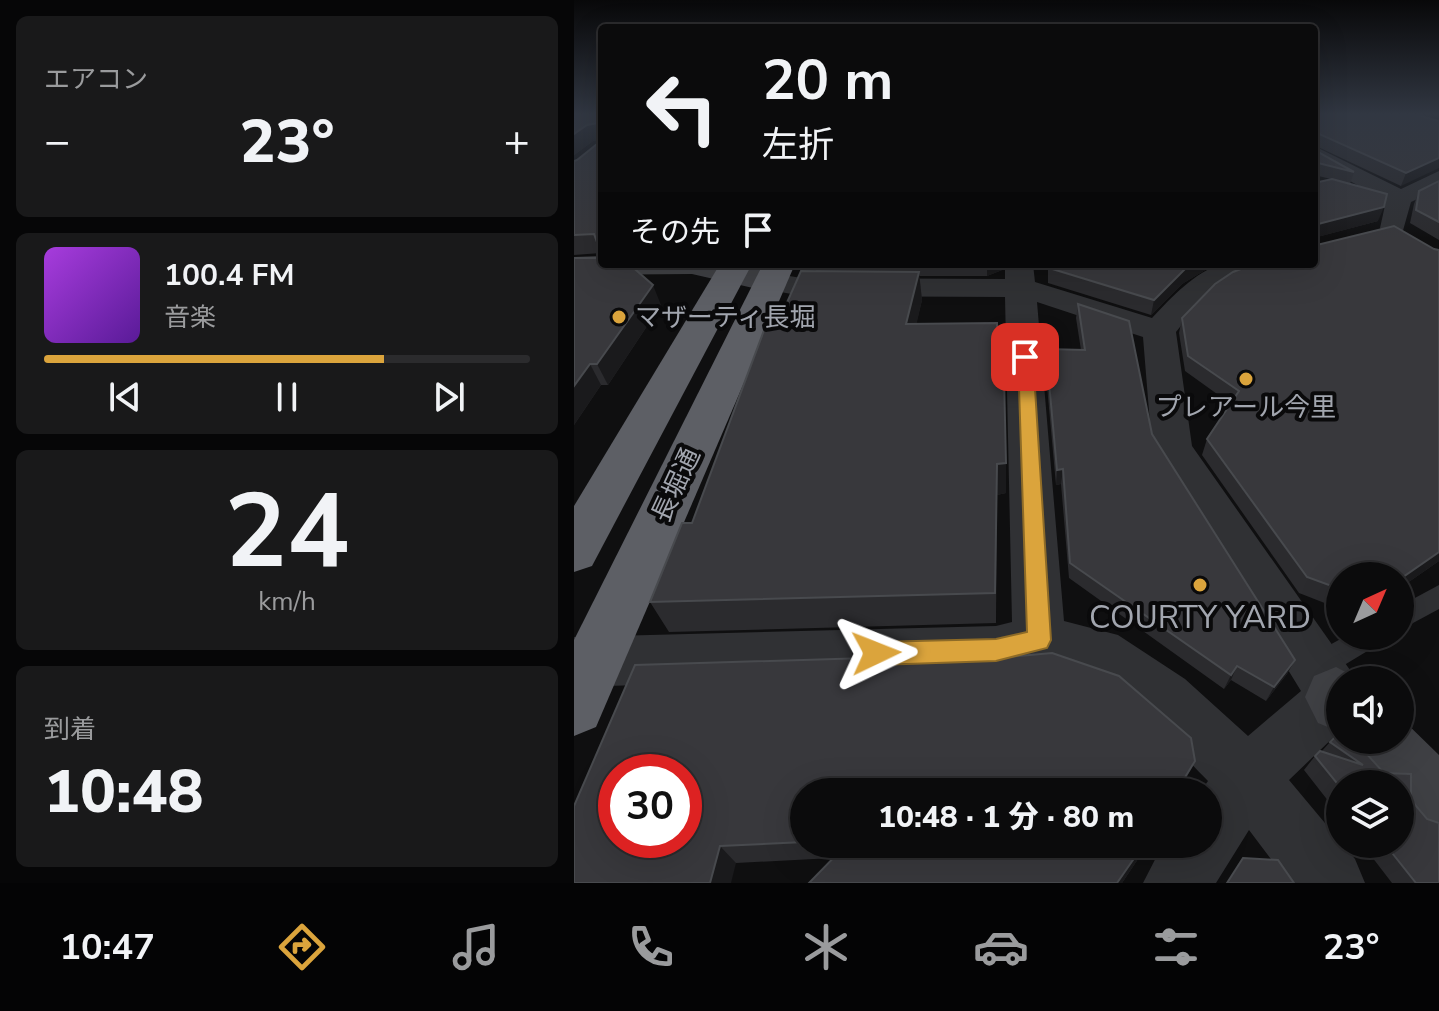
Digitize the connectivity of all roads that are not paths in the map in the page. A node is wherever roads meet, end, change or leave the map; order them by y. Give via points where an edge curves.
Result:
1 (1319, 155) edge
2 (1402, 206) edge
3 (574, 266) edge
4 (598, 266) edge
5 (723, 268) edge
6 (1238, 268) edge
7 (754, 271) edge
8 (1021, 276) edge
9 (1159, 331) junction
10 (574, 551) edge
11 (1439, 596) edge
12 (1414, 611) edge
13 (1039, 640) junction
14 (581, 677) edge
15 (1326, 677) edge
16 (1326, 714) edge
17 (1392, 754) edge
18 (1247, 777) junction
19 (1439, 804) edge
20 (1222, 815) edge
21 (1194, 858) edge
22 (1177, 883) edge
23 (1331, 883) edge

1 - 2 street
3 - 4 street
5 - 7 street
6 - 9 street via 1193,291
7 - 8 street via 802,287
7 - 10 highway, 長堀通
7 - 14 highway, 長堀通
8 - 9 street
8 - 13 street
9 - 15 street via 1172,448
11 - 12 lane
13 - 14 street via 996,650
13 - 18 street via 1099,652 1165,698
16 - 18 street
17 - 19 street
18 - 20 street
18 - 23 street
21 - 22 street

